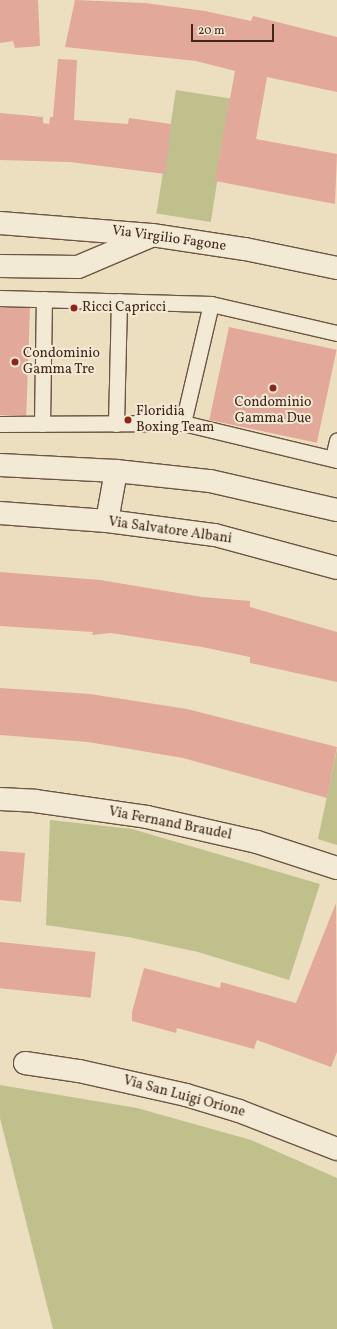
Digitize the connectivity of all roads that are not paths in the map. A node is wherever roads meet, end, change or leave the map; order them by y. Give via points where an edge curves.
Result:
1 (0, 223) edge
2 (152, 235) junction
3 (0, 266) edge
4 (337, 268) edge
5 (0, 298) edge
6 (44, 299) junction
7 (119, 302) junction
8 (211, 304) junction
9 (337, 332) edge
10 (183, 423) junction
11 (0, 424) edge
12 (42, 424) junction
13 (116, 424) junction
14 (337, 440) edge
15 (335, 459) edge
16 (0, 465) edge
17 (116, 470) junction
18 (337, 510) edge
19 (0, 513) edge
20 (108, 522) junction
21 (337, 568) edge
22 (0, 799) edge
23 (337, 868) edge
24 (25, 1063) dead end
25 (337, 1150) edge

1 - 2 street, Via Virgilio Fagone
2 - 3 street via 78,267
2 - 4 street, Via Virgilio Fagone via 246,249
5 - 6 lane
6 - 7 lane
6 - 12 lane
7 - 8 lane
7 - 13 lane
8 - 9 lane
8 - 10 lane
10 - 13 lane
10 - 15 lane
11 - 12 lane
12 - 13 lane
14 - 15 lane
16 - 17 street
17 - 18 street via 210,481
17 - 20 street
19 - 20 street, Via Salvatore Albani
20 - 21 street, Via Salvatore Albani via 215,535
22 - 23 street, Via Fernand Braudel via 35,801 147,817 257,842
24 - 25 street, Via San Luigi Orione via 79,1071 186,1095 239,1111

